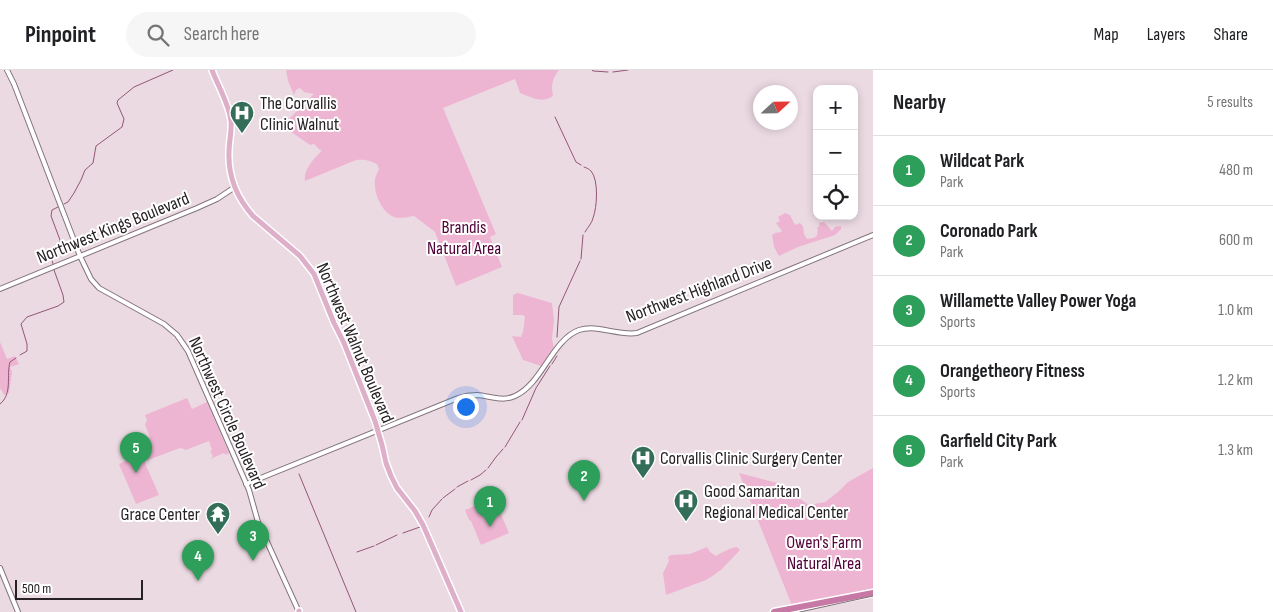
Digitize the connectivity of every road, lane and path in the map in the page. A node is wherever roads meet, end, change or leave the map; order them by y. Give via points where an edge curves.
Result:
1 (7, 70) edge
2 (212, 70) edge
3 (235, 187) junction
4 (873, 235) edge
5 (80, 256) junction
6 (0, 289) edge
7 (378, 430) junction
8 (246, 484) junction
9 (0, 568) edge
10 (873, 593) edge
11 (18, 612) edge
12 (299, 612) edge
13 (461, 612) edge
14 (774, 612) edge

1 - 5 main road, Northwest Circle Boulevard
2 - 3 main road, Northwest Walnut Boulevard via 230,116 229,160
3 - 5 main road, Northwest Kings Boulevard via 197,208
3 - 7 main road, Northwest Walnut Boulevard via 253,216 300,256 312,271
4 - 7 main road, Northwest Highland Drive via 637,333 623,334 592,328 579,330 566,339 531,383 517,395 501,399 463,396
5 - 6 main road, Northwest Kings Boulevard
5 - 8 main road, Northwest Circle Boulevard via 90,279 99,288 164,324 184,344
7 - 8 main road, Northwest Highland Drive
7 - 13 main road, Northwest Walnut Boulevard via 391,476 423,525
8 - 12 main road, Northwest Circle Boulevard via 254,513
9 - 11 main road
10 - 14 highway

